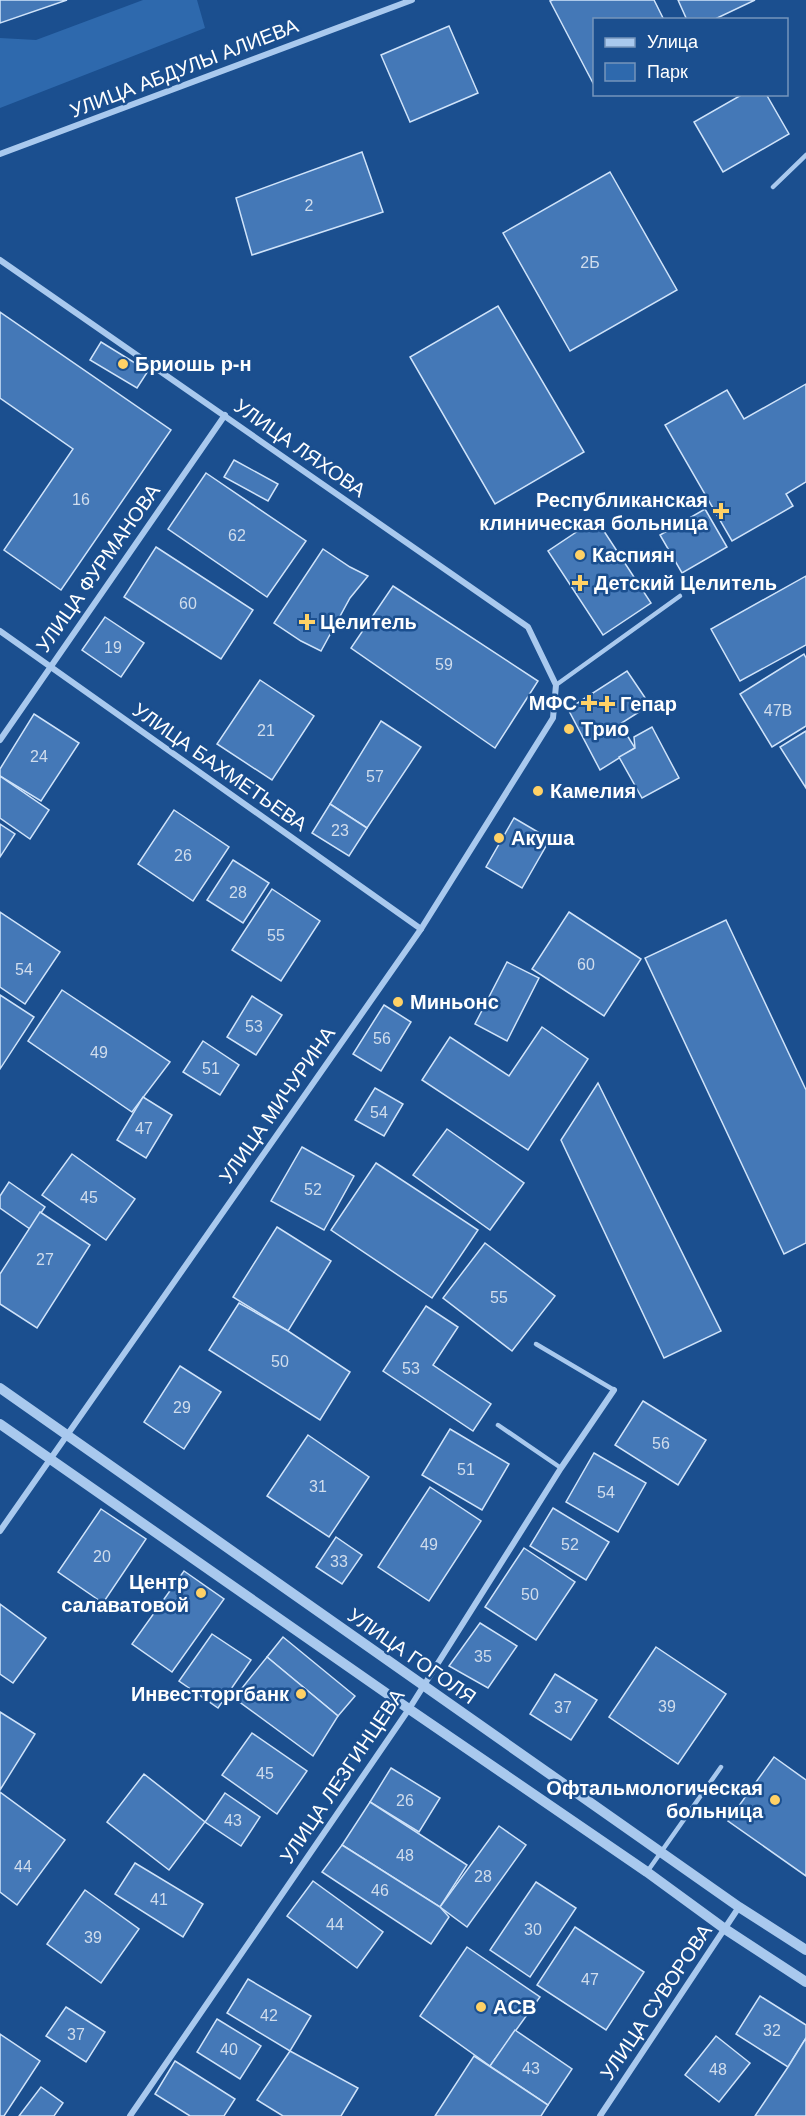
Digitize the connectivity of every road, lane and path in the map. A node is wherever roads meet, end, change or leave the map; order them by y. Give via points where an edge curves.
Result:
1 (412, 0) edge
2 (0, 154) edge
3 (806, 155) edge
4 (773, 187) dead end
5 (0, 260) edge
6 (225, 415) junction
7 (680, 596) dead end
8 (0, 631) edge
9 (50, 666) junction
10 (556, 686) junction
11 (0, 740) edge
12 (421, 929) junction
13 (536, 1344) dead end
14 (0, 1388) edge
15 (614, 1390) joint
16 (0, 1424) edge
17 (498, 1425) dead end
18 (67, 1436) junction
19 (50, 1459) junction
20 (561, 1468) junction
21 (0, 1531) edge
22 (423, 1686) junction
23 (409, 1709) junction
24 (722, 1767) dead end
25 (661, 1851) junction
26 (647, 1872) junction
27 (739, 1907) junction
28 (725, 1929) junction
29 (806, 1950) edge
30 (806, 1982) edge
31 (130, 2116) edge
32 (600, 2116) edge

1 - 2 street, УЛИЦА АБДУЛЫ АЛИЕВА
3 - 4 lane
5 - 6 street, УЛИЦА ЛЯХОВА
6 - 9 street, УЛИЦА ФУРМАНОВА
6 - 10 street, УЛИЦА ЛЯХОВА via 528,627
7 - 10 lane
8 - 9 street, УЛИЦА БАХМЕТЬЕВА
9 - 11 street, УЛИЦА ФУРМАНОВА
9 - 12 street, УЛИЦА БАХМЕТЬЕВА
10 - 12 street, УЛИЦА МИЧУРИНА via 553,718
12 - 18 street, УЛИЦА МИЧУРИНА
13 - 15 lane
14 - 18 street, УЛИЦА ГОГОЛЯ
15 - 20 street, УЛИЦА ЛЕЗГИНЦЕВА
16 - 19 street
17 - 20 lane
18 - 19 street, УЛИЦА МИЧУРИНА
18 - 22 street, УЛИЦА ГОГОЛЯ
19 - 21 street, УЛИЦА МИЧУРИНА
19 - 23 street
20 - 22 street, УЛИЦА ЛЕЗГИНЦЕВА
22 - 23 street, УЛИЦА ЛЕЗГИНЦЕВА
22 - 25 street, УЛИЦА ГОГОЛЯ
23 - 26 street
23 - 31 street, УЛИЦА ЛЕЗГИНЦЕВА
24 - 25 lane
25 - 26 lane
25 - 27 street, УЛИЦА ГОГОЛЯ
26 - 28 street
27 - 28 street, УЛИЦА СУВОРОВА
27 - 29 street, УЛИЦА ГОГОЛЯ
28 - 30 street
28 - 32 street, УЛИЦА СУВОРОВА

